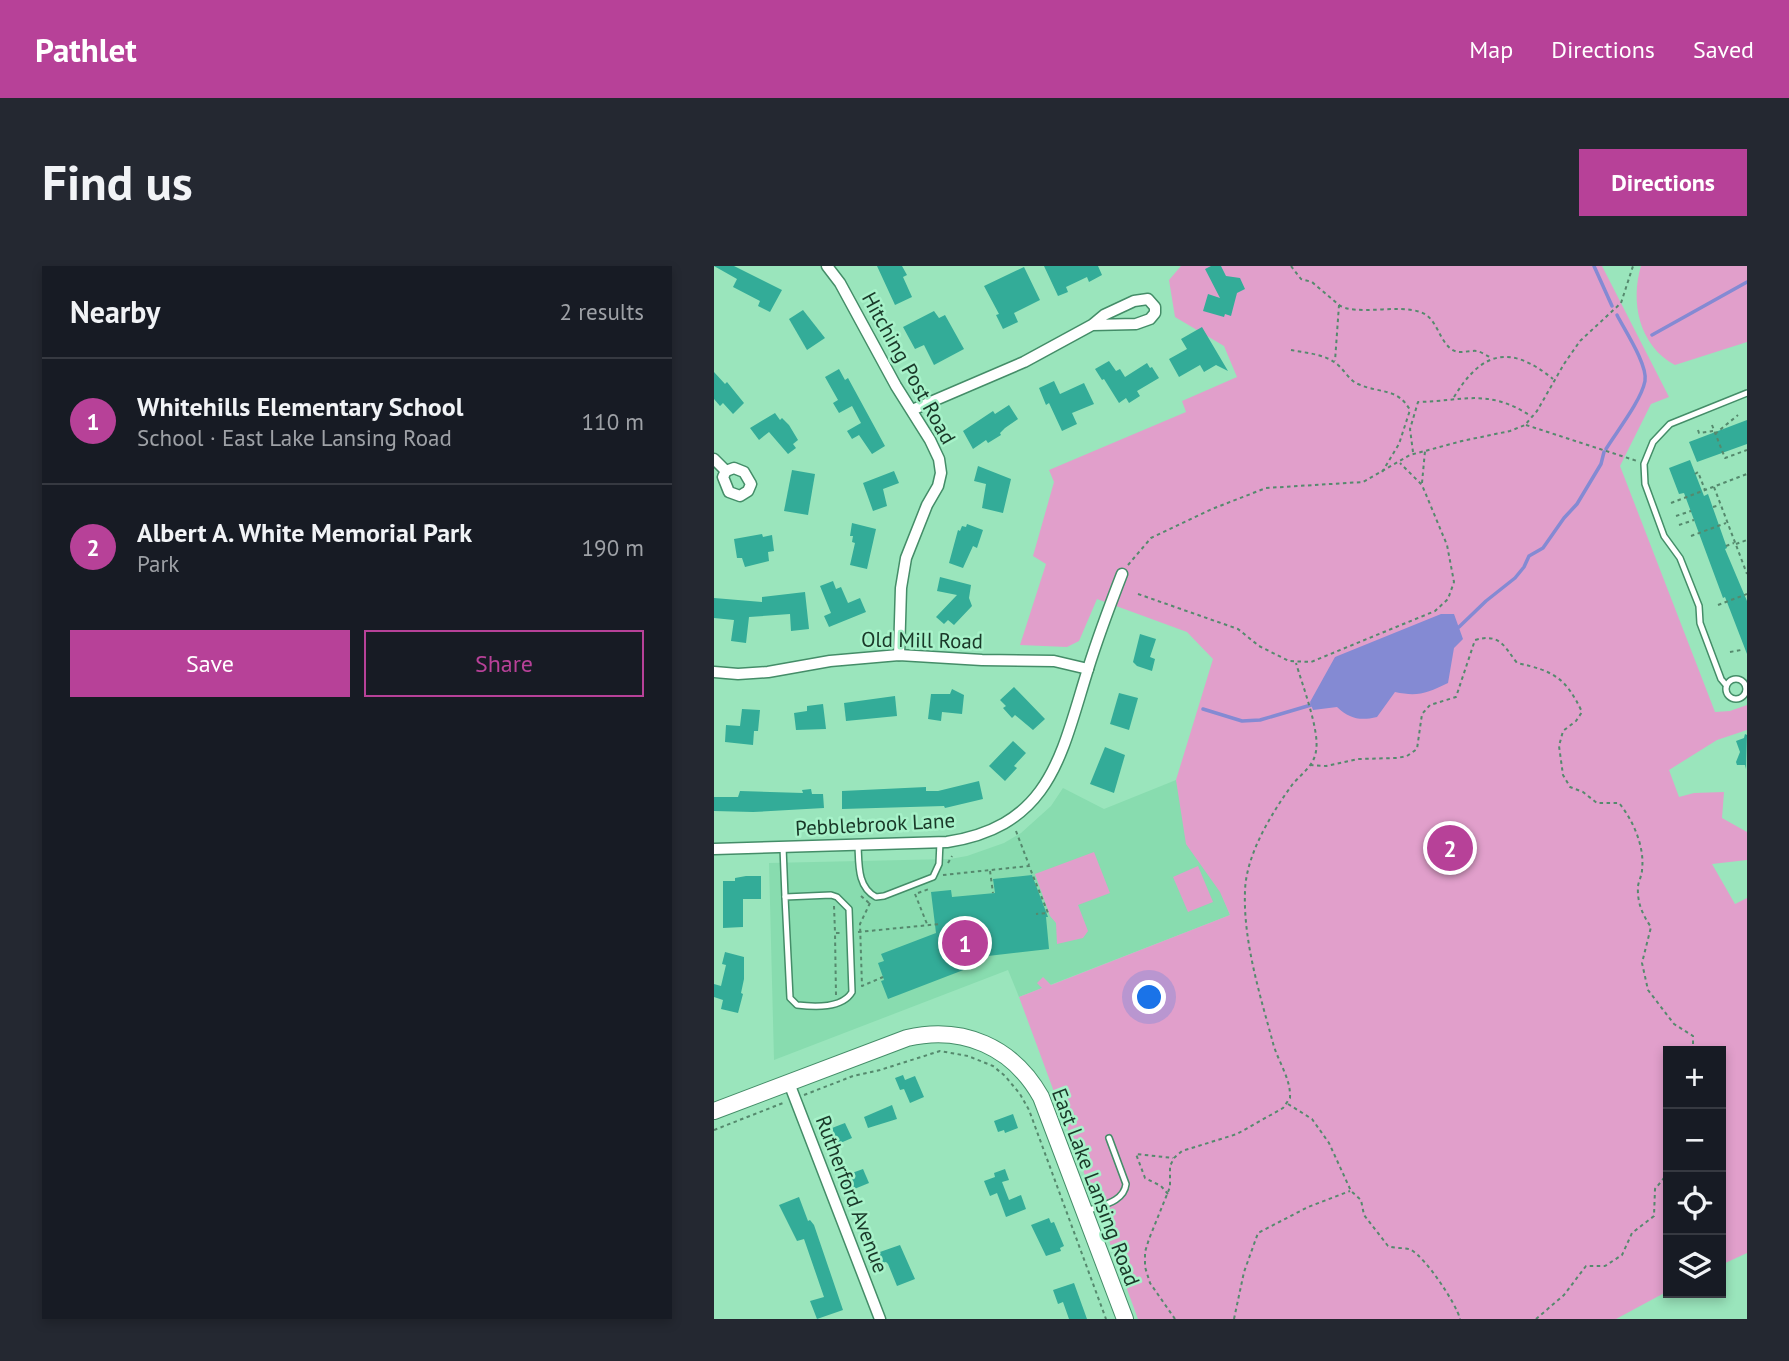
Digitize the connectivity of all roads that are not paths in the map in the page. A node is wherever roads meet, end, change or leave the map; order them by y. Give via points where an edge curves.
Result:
1 (827, 266) edge
2 (1092, 325) junction
3 (1747, 393) edge
4 (912, 410) junction
5 (714, 459) edge
6 (726, 471) dead end
7 (1123, 573) road end
8 (899, 655) junction
9 (1088, 668) junction
10 (714, 672) edge
11 (1726, 685) dead end
12 (940, 842) junction
13 (858, 845) junction
14 (783, 847) junction
15 (714, 849) edge
16 (785, 897) junction
17 (789, 1083) junction
18 (714, 1111) edge
19 (1109, 1138) dead end
20 (1084, 1212) junction
21 (880, 1319) edge
22 (1125, 1319) edge

1 - 4 street, Hitching Post Road
2 - 2 street via 1143,323 1155,313 1155,307 1141,299
2 - 4 street via 1024,362
3 - 11 lane via 1670,424 1653,442 1644,464 1644,479 1664,536 1680,558
4 - 8 street, Hitching Post Road via 935,450 941,473 906,558
5 - 6 street
7 - 9 street, Pebblebrook Lane
8 - 9 street, Old Mill Road via 1054,661
8 - 10 street, Old Mill Road via 768,672
9 - 12 street, Pebblebrook Lane via 1059,761 1027,807 991,831
12 - 13 street, Pebblebrook Lane
12 - 13 lane via 937,873 884,896 874,896 865,888
13 - 14 street, Pebblebrook Lane
14 - 15 street, Pebblebrook Lane
14 - 16 lane
16 - 16 lane via 838,897 849,909 852,984 848,999 834,1004 797,1004 790,998
17 - 18 main road, East Lake Lansing Road
17 - 20 main road, East Lake Lansing Road via 920,1035 951,1034 981,1041 1010,1058 1035,1086
17 - 21 street, Rutherford Avenue
19 - 20 lane via 1126,1190 1117,1199
20 - 22 main road, East Lake Lansing Road

